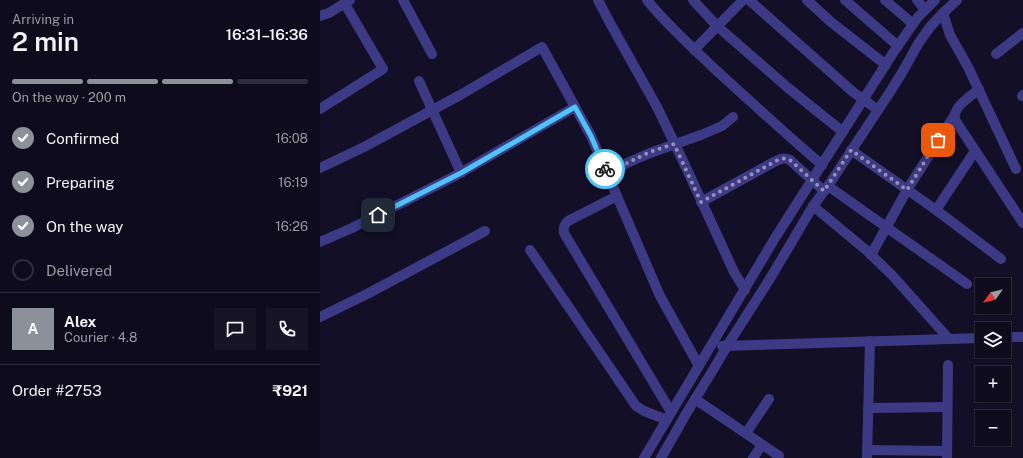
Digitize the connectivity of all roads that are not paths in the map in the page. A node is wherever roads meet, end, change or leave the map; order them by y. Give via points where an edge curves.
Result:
1 (403, 0) edge
2 (598, 0) edge
3 (647, 0) edge
4 (693, 0) edge
5 (743, 0) edge
6 (749, 0) edge
7 (807, 0) edge
8 (845, 0) edge
9 (885, 0) edge
10 (917, 0) edge
11 (935, 0) edge
12 (957, 0) edge
13 (347, 2) edge
14 (925, 10) junction
15 (943, 13) junction
16 (320, 16) edge
17 (913, 24) junction
18 (717, 26) junction
19 (1023, 33) edge
20 (898, 46) junction
21 (694, 50) junction
22 (432, 54) dead end
23 (996, 54) dead end
24 (886, 65) junction
25 (419, 81) dead end
26 (979, 90) junction
27 (864, 100) junction
28 (575, 107) junction
29 (320, 109) edge
30 (432, 110) junction
31 (878, 110) junction
32 (954, 116) junction
33 (733, 118) dead end
34 (843, 132) junction
35 (674, 144) junction
36 (851, 150) junction
37 (975, 151) junction
38 (822, 165) junction
39 (320, 166) edge
40 (1016, 169) dead end
41 (461, 173) junction
42 (608, 175) junction
43 (812, 180) junction
44 (826, 188) junction
45 (907, 190) junction
46 (616, 196) junction
47 (701, 202) junction
48 (813, 206) junction
49 (936, 210) junction
50 (1023, 223) edge
51 (887, 228) junction
52 (485, 232) dead end
53 (320, 242) edge
54 (530, 250) dead end
55 (871, 255) junction
56 (1002, 259) dead end
57 (968, 284) dead end
58 (745, 290) junction
59 (320, 317) edge
60 (1023, 337) edge
61 (975, 338) edge
62 (1011, 338) edge
63 (949, 339) junction
64 (870, 341) junction
65 (711, 346) junction
66 (727, 346) junction
67 (948, 365) dead end
68 (699, 366) junction
69 (695, 399) junction
70 (769, 399) dead end
71 (947, 407) junction
72 (868, 408) junction
73 (669, 416) junction
74 (746, 434) junction
75 (762, 445) junction
76 (867, 454) edge
77 (947, 455) edge
78 (779, 456) dead end
79 (644, 458) edge
80 (661, 458) edge
81 (753, 458) edge

1 - 22 street
2 - 35 street via 657,107
3 - 21 street
4 - 18 street
5 - 18 street
6 - 27 street
7 - 24 street
8 - 20 street
9 - 17 street
10 - 14 street
11 - 14 street
12 - 15 street
13 - 16 street
13 - 29 street via 383,69
14 - 17 street
15 - 26 street via 950,35
15 - 31 street via 918,44
17 - 20 street
18 - 21 street
18 - 34 street
19 - 23 street
20 - 24 street
21 - 38 street
24 - 27 street
25 - 30 street
26 - 32 street via 958,107
26 - 40 street
27 - 31 street
27 - 34 street
28 - 30 street via 542,47
28 - 41 street
28 - 42 street
30 - 39 street via 364,147
30 - 41 street
31 - 36 street
32 - 37 street
32 - 45 street
33 - 35 street via 701,136
34 - 38 street
35 - 42 street via 650,152
35 - 47 street
36 - 44 street
36 - 45 street
37 - 49 street
37 - 50 street
38 - 43 street
41 - 53 street
42 - 46 street
43 - 44 street
43 - 47 street via 785,158
43 - 58 street
44 - 48 street
44 - 51 street
45 - 49 street
45 - 51 street
46 - 68 street via 660,296
46 - 73 street via 568,221 563,229
47 - 58 street
48 - 55 street
48 - 66 street
49 - 56 street
51 - 55 street
51 - 57 street
52 - 59 street
54 - 73 street via 636,406 644,411
55 - 63 street
58 - 65 street
60 - 62 street
61 - 63 street
63 - 64 street
64 - 66 street
64 - 72 street
65 - 66 street
65 - 68 street
66 - 69 street
67 - 71 street
68 - 73 street
69 - 74 street
69 - 80 street
70 - 74 street
71 - 72 street
71 - 77 street
72 - 76 street
73 - 79 street
74 - 75 street
75 - 78 street
75 - 81 street
76 - 77 street

